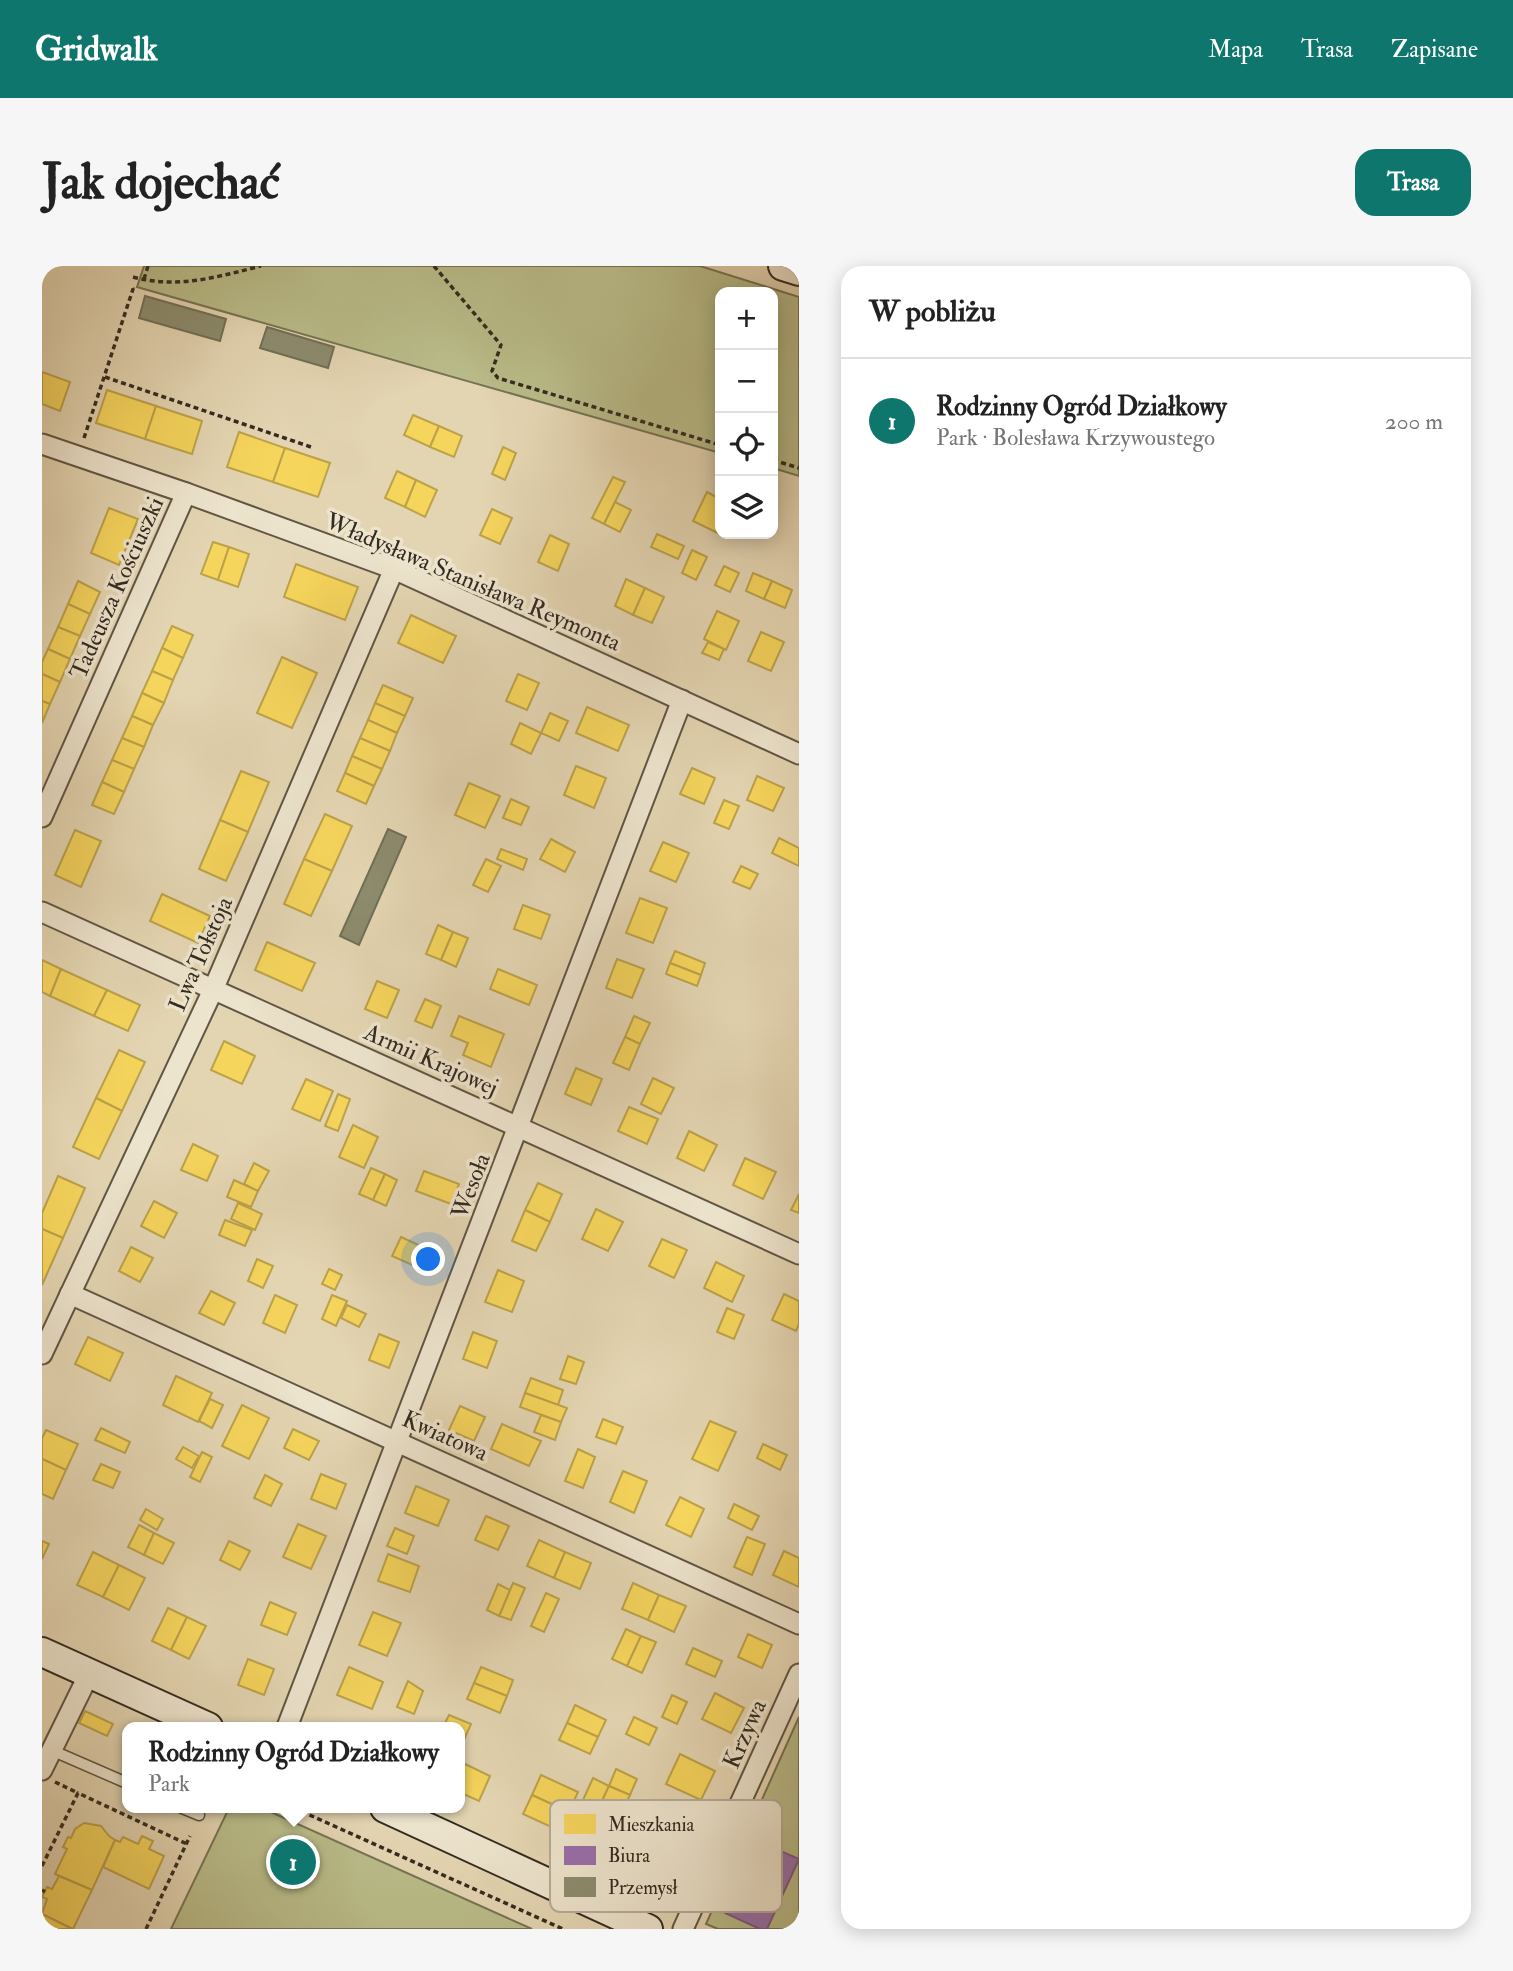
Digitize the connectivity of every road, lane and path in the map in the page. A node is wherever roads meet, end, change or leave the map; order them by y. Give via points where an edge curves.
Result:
1 (148, 266) edge
2 (261, 266) edge
3 (434, 266) edge
4 (783, 266) edge
5 (799, 271) edge
6 (133, 276) dead end
7 (144, 279) junction
8 (131, 285) dead end
9 (106, 377) junction
10 (715, 443) edge
11 (42, 444) edge
12 (311, 447) dead end
13 (77, 457) junction
14 (778, 462) edge
15 (799, 468) edge
16 (186, 493) junction
17 (394, 569) junction
18 (682, 700) junction
19 (799, 754) edge
20 (42, 817) edge
21 (42, 912) edge
22 (213, 990) junction
23 (520, 1127) junction
24 (799, 1254) edge
25 (70, 1294) junction
26 (42, 1354) edge
27 (397, 1441) junction
28 (799, 1624) edge
29 (42, 1652) edge
30 (89, 1674) junction
31 (799, 1674) edge
32 (197, 1722) edge
33 (289, 1722) edge
34 (51, 1750) junction
35 (48, 1776) edge
36 (122, 1781) edge
37 (78, 1793) junction
38 (742, 1800) edge
39 (194, 1813) edge
40 (305, 1813) edge
41 (396, 1813) edge
42 (199, 1815) dead end
43 (190, 1836) dead end
44 (187, 1844) junction
45 (42, 1866) edge
46 (550, 1884) edge
47 (611, 1912) edge
48 (691, 1912) edge
49 (146, 1929) edge
50 (563, 1929) edge
51 (648, 1929) edge
52 (683, 1929) edge

1 - 7 path
2 - 7 path via 201,281
3 - 10 path via 501,345 494,375
4 - 5 street
6 - 7 path
8 - 9 path
9 - 12 path
9 - 13 path
11 - 13 street, Władysława Stanisława Reymonta
13 - 16 street, Władysława Stanisława Reymonta
14 - 15 path
16 - 17 street, Władysława Stanisława Reymonta
16 - 20 street, Tadeusza Kościuszki
17 - 18 street, Władysława Stanisława Reymonta
17 - 22 street, Lwa Tołstoja
18 - 19 street, Władysława Stanisława Reymonta
18 - 23 street, Wesoła
21 - 22 street, Armii Krajowej
22 - 23 street, Armii Krajowej
22 - 25 street, Lwa Tołstoja
23 - 24 street, Armii Krajowej
23 - 27 street, Wesoła
25 - 26 street, Lwa Tołstoja
25 - 27 street, Kwiatowa
27 - 28 street, Kwiatowa
27 - 33 street, Wesoła
29 - 30 street
30 - 32 street
30 - 34 street
31 - 38 street, Krzywa
34 - 35 street
34 - 36 lane
35 - 37 path
37 - 44 path
37 - 45 path
39 - 42 lane
40 - 50 path
41 - 46 street
43 - 44 path
44 - 49 path
47 - 51 street
48 - 52 street, Krzywa

